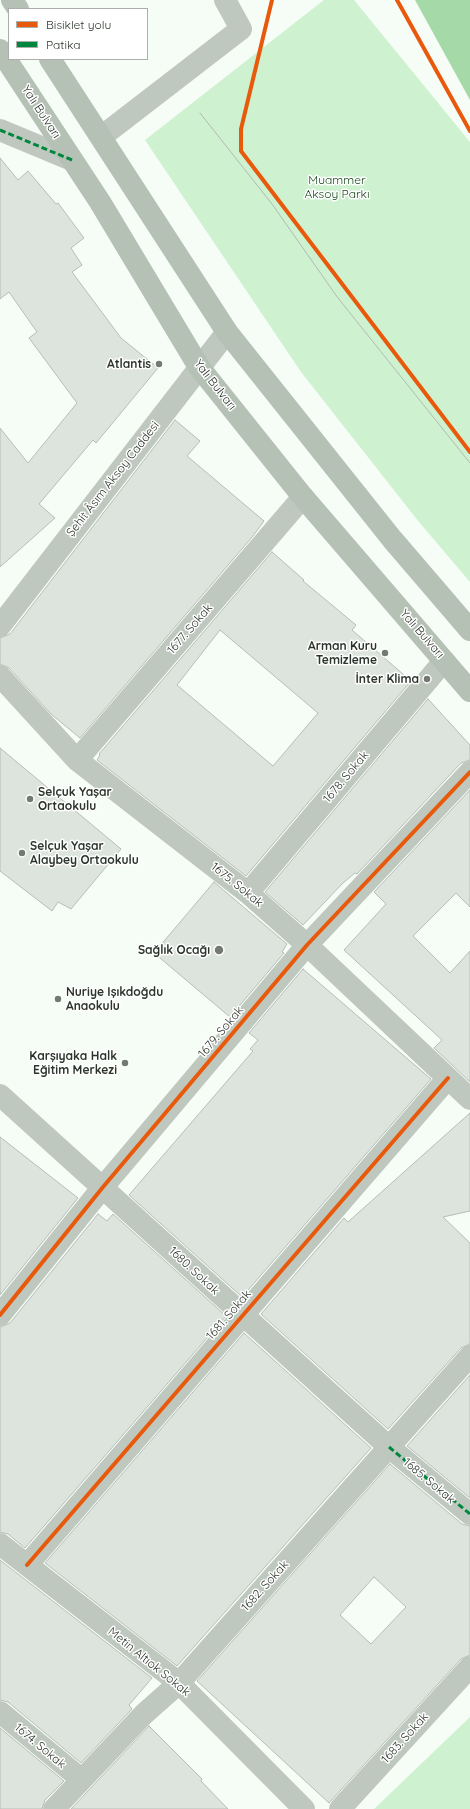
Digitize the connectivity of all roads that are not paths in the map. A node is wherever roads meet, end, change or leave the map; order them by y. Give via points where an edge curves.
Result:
1 (225, 0) edge
2 (0, 50) edge
3 (51, 60) edge
4 (0, 130) edge
5 (101, 137) junction
6 (72, 160) junction
7 (227, 332) junction
8 (199, 367) junction
9 (303, 497) junction
10 (0, 626) edge
11 (470, 630) edge
12 (444, 661) junction
13 (0, 676) edge
14 (470, 691) edge
15 (77, 760) junction
16 (470, 772) edge
17 (248, 893) junction
18 (307, 945) junction
19 (448, 1078) junction
20 (0, 1095) edge
21 (470, 1099) edge
22 (103, 1187) junction
23 (0, 1315) edge
24 (242, 1315) junction
25 (470, 1356) edge
26 (389, 1448) junction
27 (470, 1514) edge
28 (0, 1544) edge
29 (27, 1565) junction
30 (470, 1667) edge
31 (178, 1683) junction
32 (0, 1712) edge
33 (81, 1779) junction
34 (54, 1809) edge
35 (304, 1809) edge
36 (340, 1809) edge

1 - 5 street via 241,29
2 - 6 main road, Yalı Bulvarı
3 - 5 main road
4 - 6 street
5 - 7 main road
6 - 8 main road, Yalı Bulvarı
7 - 8 street, Şehit Âsım Aksoy Caddesi
7 - 11 main road via 392,539
8 - 9 main road, Yalı Bulvarı
8 - 10 street, Şehit Âsım Aksoy Caddesi
9 - 12 main road, Yalı Bulvarı
9 - 15 street, 1677. Sokak
12 - 14 main road, Yalı Bulvarı
12 - 17 street, 1678. Sokak
13 - 15 street, 1675. Sokak
15 - 17 street, 1675. Sokak
16 - 18 street, 1679. Sokak
17 - 18 street, 1675. Sokak
18 - 19 street, 1675. Sokak
18 - 22 street, 1679. Sokak
19 - 21 street, 1675. Sokak
19 - 24 street, 1681. Sokak
20 - 22 street, 1680. Sokak
22 - 23 street, 1679. Sokak
22 - 24 street, 1680. Sokak
24 - 26 street, 1680. Sokak
24 - 29 street, 1681. Sokak
25 - 26 street, 1682. Sokak
26 - 27 street, 1685. Sokak
26 - 31 street, 1682. Sokak
28 - 29 street, Metin Altıok Sokak
29 - 31 street, Metin Altıok Sokak
30 - 36 street, 1683. Sokak
31 - 33 street, 1682. Sokak
31 - 35 street, Metin Altıok Sokak
32 - 33 street, 1674. Sokak
33 - 34 street, 1682. Sokak

